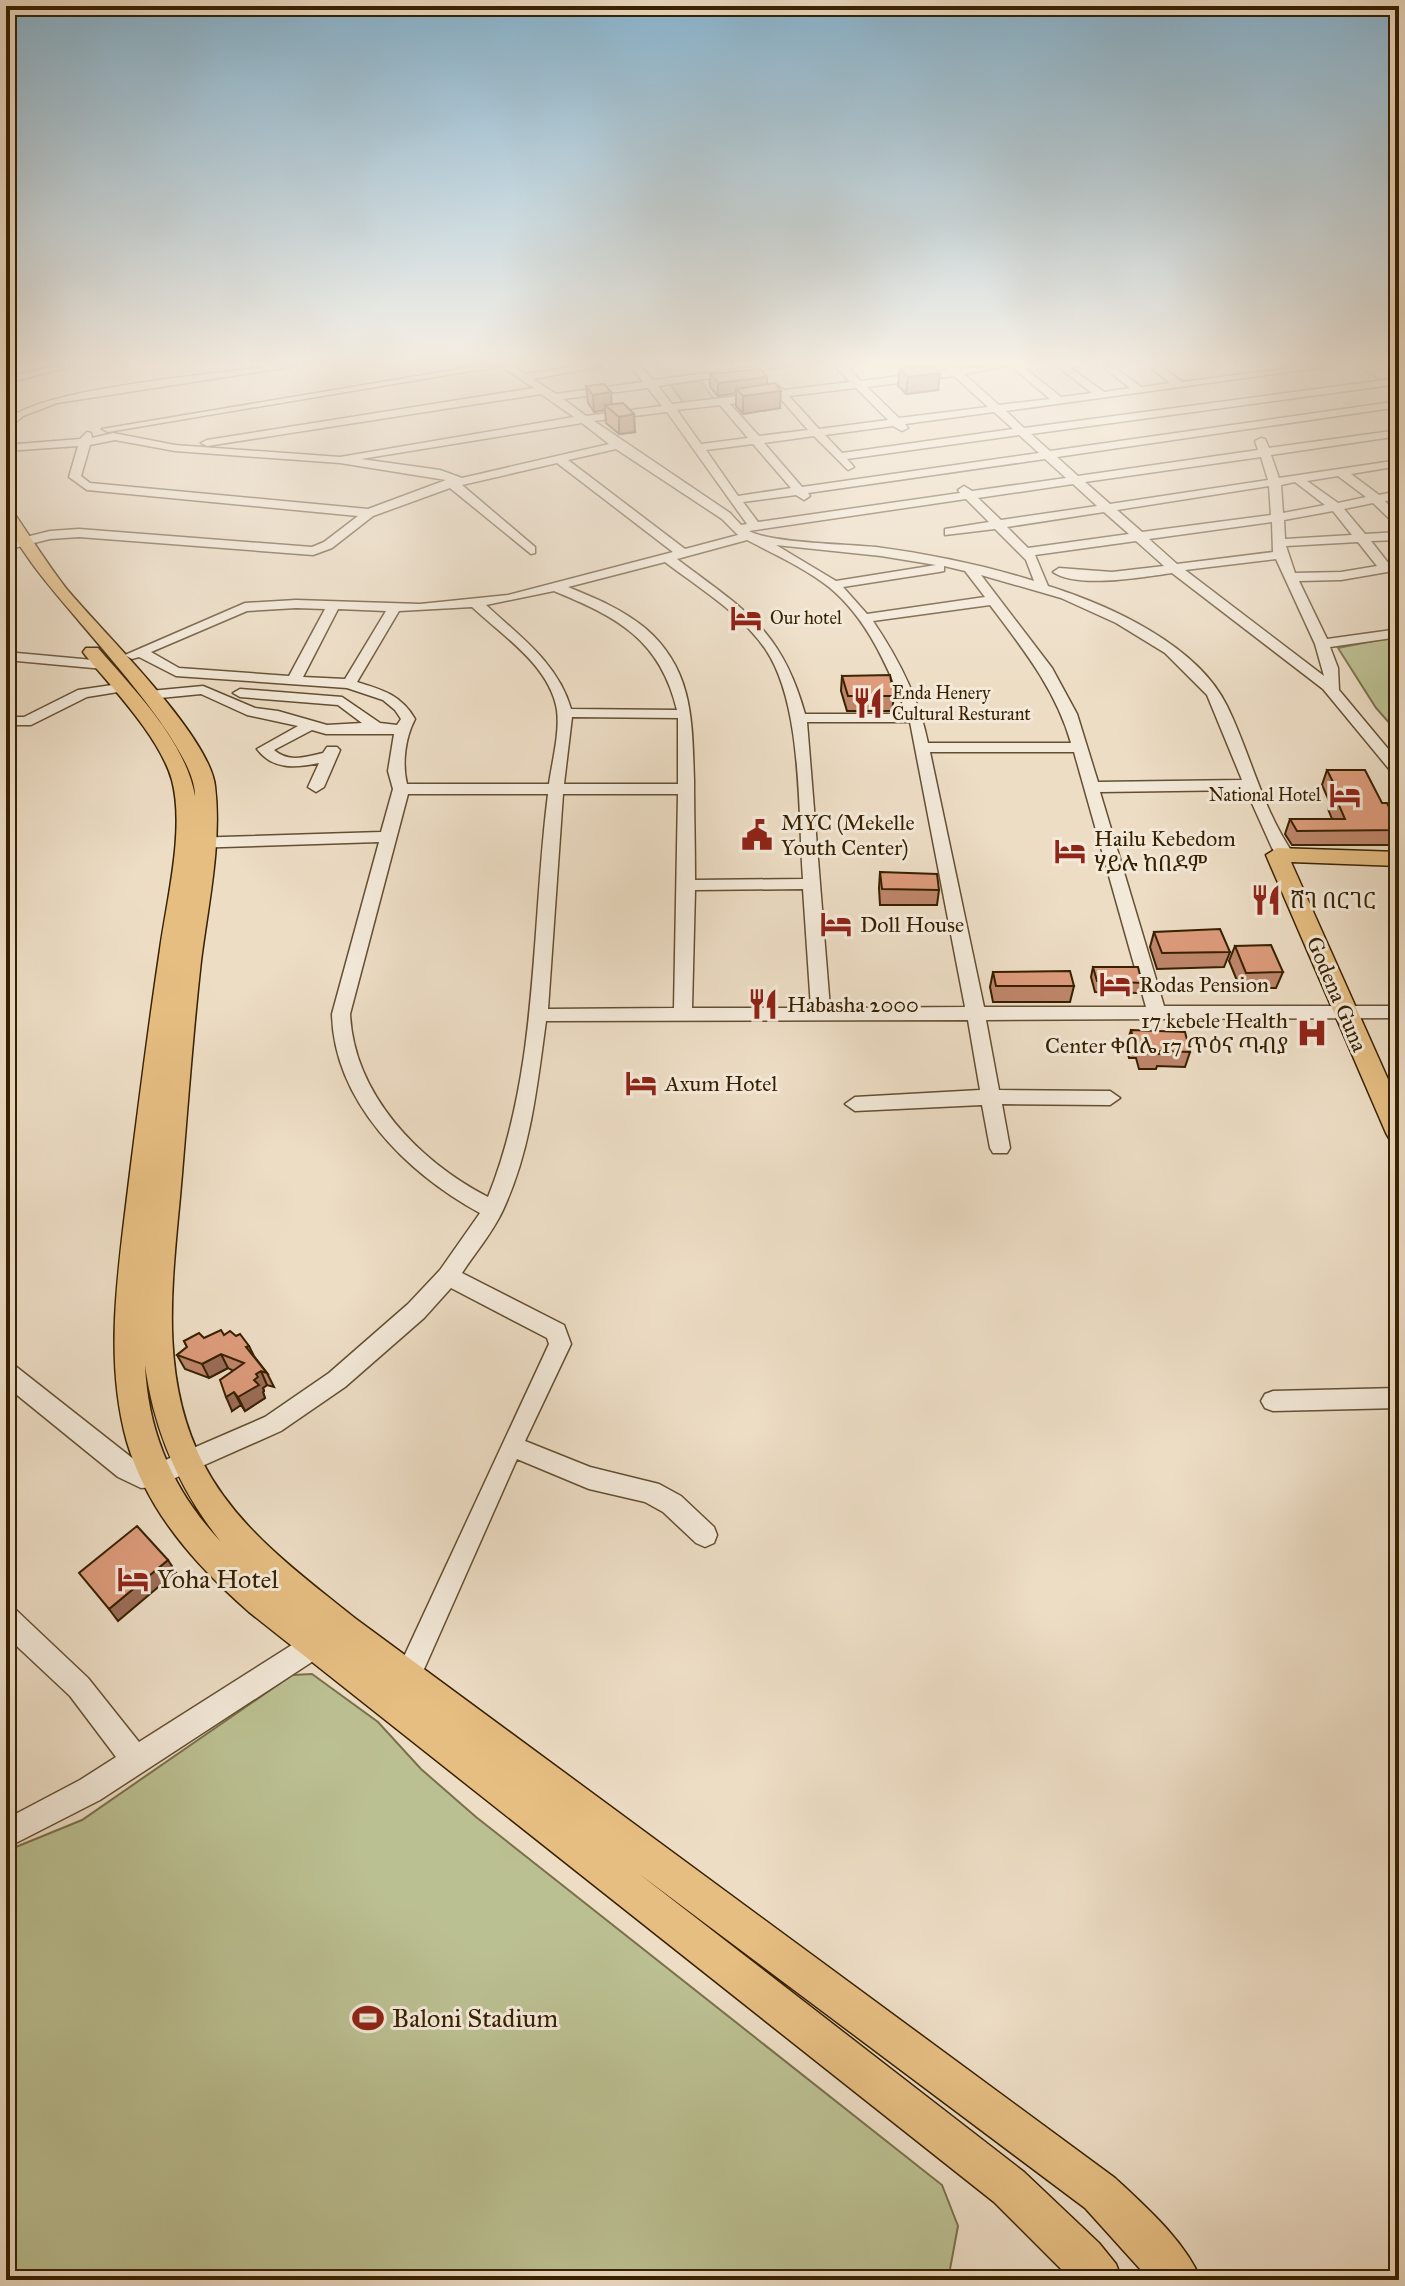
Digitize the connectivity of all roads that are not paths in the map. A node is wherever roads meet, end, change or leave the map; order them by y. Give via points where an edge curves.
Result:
1 (76, 473) edge
2 (429, 473) edge
3 (494, 473) edge
4 (577, 473) edge
5 (660, 473) edge
6 (714, 473) edge
7 (783, 473) edge
8 (853, 473) edge
9 (940, 473) edge
10 (947, 473) edge
11 (1067, 473) edge
12 (1132, 473) edge
13 (1273, 473) edge
14 (1342, 473) joint
15 (1299, 480) junction
16 (454, 481) junction
17 (1077, 481) junction
18 (1275, 482) junction
19 (799, 491) junction
20 (874, 495) junction
21 (1399, 495) edge
22 (970, 496) junction
23 (1376, 499) junction
24 (734, 500) junction
25 (1108, 507) junction
26 (1337, 508) junction
27 (1392, 510) edge
28 (6, 513) edge
29 (369, 513) junction
30 (1280, 517) junction
31 (822, 518) junction
32 (1399, 524) edge
33 (999, 525) junction
34 (949, 532) dead end
35 (751, 533) junction
36 (1140, 535) junction
37 (1399, 536) edge
38 (1359, 538) junction
39 (13, 542) edge
40 (1280, 549) junction
41 (531, 550) dead end
42 (1026, 552) junction
43 (684, 554) junction
44 (668, 558) junction
45 (1392, 566) edge
46 (962, 568) junction
47 (1174, 568) junction
48 (1059, 572) dead end
49 (1291, 577) junction
50 (834, 585) junction
51 (554, 586) junction
52 (1043, 589) junction
53 (994, 600) junction
54 (477, 604) junction
55 (333, 607) junction
56 (394, 608) junction
57 (864, 618) junction
58 (1399, 633) edge
59 (1322, 644) junction
60 (6, 656) edge
61 (127, 672) junction
62 (217, 675) junction
63 (256, 678) junction
64 (349, 684) junction
65 (295, 687) junction
66 (203, 690) junction
67 (1332, 691) junction
68 (378, 693) junction
69 (235, 698) junction
70 (348, 704) junction
71 (565, 713) junction
72 (685, 714) junction
73 (278, 715) junction
74 (799, 718) junction
75 (916, 718) junction
76 (6, 721) edge
77 (26, 722) junction
78 (311, 725) junction
79 (376, 727) junction
80 (343, 730) junction
81 (402, 730) junction
82 (6, 737) edge
83 (922, 747) junction
84 (1079, 748) junction
85 (327, 757) junction
86 (1399, 772) edge
87 (1251, 785) junction
88 (316, 787) dead end
89 (1092, 787) junction
90 (401, 789) junction
91 (556, 789) junction
92 (686, 789) junction
93 (390, 837) junction
94 (193, 842) junction
95 (1284, 859) junction
96 (1399, 859) edge
97 (1399, 870) edge
98 (813, 884) junction
99 (687, 885) junction
100 (1351, 1012) junction
101 (1399, 1012) edge
102 (1157, 1013) junction
103 (683, 1014) junction
104 (821, 1014) junction
105 (976, 1014) junction
106 (538, 1015) junction
107 (1399, 1096) edge
108 (991, 1097) junction
109 (1110, 1098) dead end
110 (855, 1104) dead end
111 (1399, 1133) edge
112 (1000, 1148) dead end
113 (493, 1210) junction
114 (448, 1276) junction
115 (6, 1372) edge
116 (1399, 1398) edge
117 (1273, 1401) dead end
118 (511, 1446) junction
119 (185, 1464) junction
120 (155, 1476) junction
121 (705, 1535) dead end
122 (6, 1618) edge
123 (315, 1645) junction
124 (408, 1676) junction
125 (136, 1761) junction
126 (6, 1834) edge
127 (1100, 2280) edge
128 (1179, 2280) edge

1 - 29 street via 87,486
2 - 16 street
3 - 16 street
4 - 43 street
5 - 35 street
6 - 24 street
7 - 19 street
8 - 20 street
9 - 20 street
10 - 22 street
11 - 17 street
12 - 17 street
13 - 18 street
14 - 15 street
14 - 23 street
15 - 18 street
15 - 26 street
16 - 29 street
16 - 41 street
17 - 22 street
17 - 25 street
18 - 25 street
18 - 30 street
19 - 20 street
19 - 24 street
19 - 31 street
20 - 22 street
20 - 31 street
21 - 23 street
22 - 33 street
23 - 26 street
23 - 27 street
24 - 35 street
25 - 33 street
25 - 36 street
26 - 30 street
26 - 38 street
27 - 32 street
28 - 39 main road
29 - 39 street via 313,551 79,533
30 - 36 street
30 - 40 street
31 - 35 street
33 - 34 street
33 - 42 street
35 - 43 street
35 - 46 street
35 - 50 street
36 - 42 street
36 - 47 street
37 - 38 street
38 - 40 street
38 - 45 street
39 - 61 main road
40 - 47 street
40 - 49 street
42 - 52 street
43 - 44 street
44 - 51 street
44 - 74 street via 756,629 780,662
45 - 49 street via 1341,576
46 - 50 street
46 - 52 street
46 - 53 street
47 - 48 street via 1104,578
47 - 67 street
49 - 59 street
50 - 57 street
51 - 54 street
51 - 72 street via 618,613 641,630 681,687
52 - 87 street via 1130,625 1173,653 1210,689
53 - 57 street
53 - 84 street via 1045,668 1070,714
54 - 56 street
54 - 71 street via 546,669
55 - 56 street
55 - 61 street via 245,607
55 - 65 street
56 - 64 street
57 - 75 street via 889,655
58 - 59 street
59 - 67 street
60 - 61 street
61 - 62 street
61 - 66 street
61 - 77 street
61 - 94 main road via 180,773
62 - 63 street
62 - 66 street
63 - 65 street
63 - 69 street
64 - 65 street
64 - 68 street
65 - 69 street
65 - 70 street
65 - 73 street
66 - 69 street
67 - 86 street
68 - 70 street
68 - 81 street via 407,712
69 - 73 street via 252,712
70 - 79 street
71 - 72 street
71 - 91 street
72 - 92 street
73 - 78 street
74 - 75 street
74 - 98 street
75 - 83 street
76 - 77 street
77 - 82 street
78 - 80 street
78 - 85 street via 265,749 267,753 291,763
79 - 80 street
79 - 81 street
80 - 85 street
81 - 90 street via 396,771
83 - 84 street
83 - 105 street
84 - 89 street
85 - 88 street
87 - 89 street
87 - 95 street
89 - 102 street
90 - 91 street
90 - 93 street
91 - 92 street
91 - 106 street
92 - 99 street
93 - 94 street
93 - 113 street via 341,1014 350,1071 365,1098 434,1174
94 - 119 main road via 155,1333 160,1381
94 - 120 main road via 178,894 128,1323 133,1408
95 - 96 main road
95 - 97 main road
95 - 100 main road, Godena Guna
98 - 99 street
98 - 104 street
99 - 103 street
100 - 101 street
100 - 102 street
100 - 107 main road, Godena Guna
100 - 111 main road, Godena Guna
102 - 105 street
103 - 104 street
103 - 106 street
104 - 105 street
105 - 108 street
106 - 113 street via 521,1132
108 - 109 street
108 - 110 street
108 - 112 street
113 - 114 street
114 - 118 street via 560,1336
114 - 119 street via 381,1342 300,1408
115 - 120 street via 127,1469 141,1477
116 - 117 street
118 - 121 street via 589,1478 650,1492 672,1504
118 - 124 street
119 - 120 street
119 - 124 main road via 215,1513 252,1553 344,1631
120 - 123 main road via 220,1563
122 - 125 street via 79,1687
123 - 125 street
123 - 127 main road via 1009,2187
124 - 128 main road via 1100,2193
125 - 126 street

